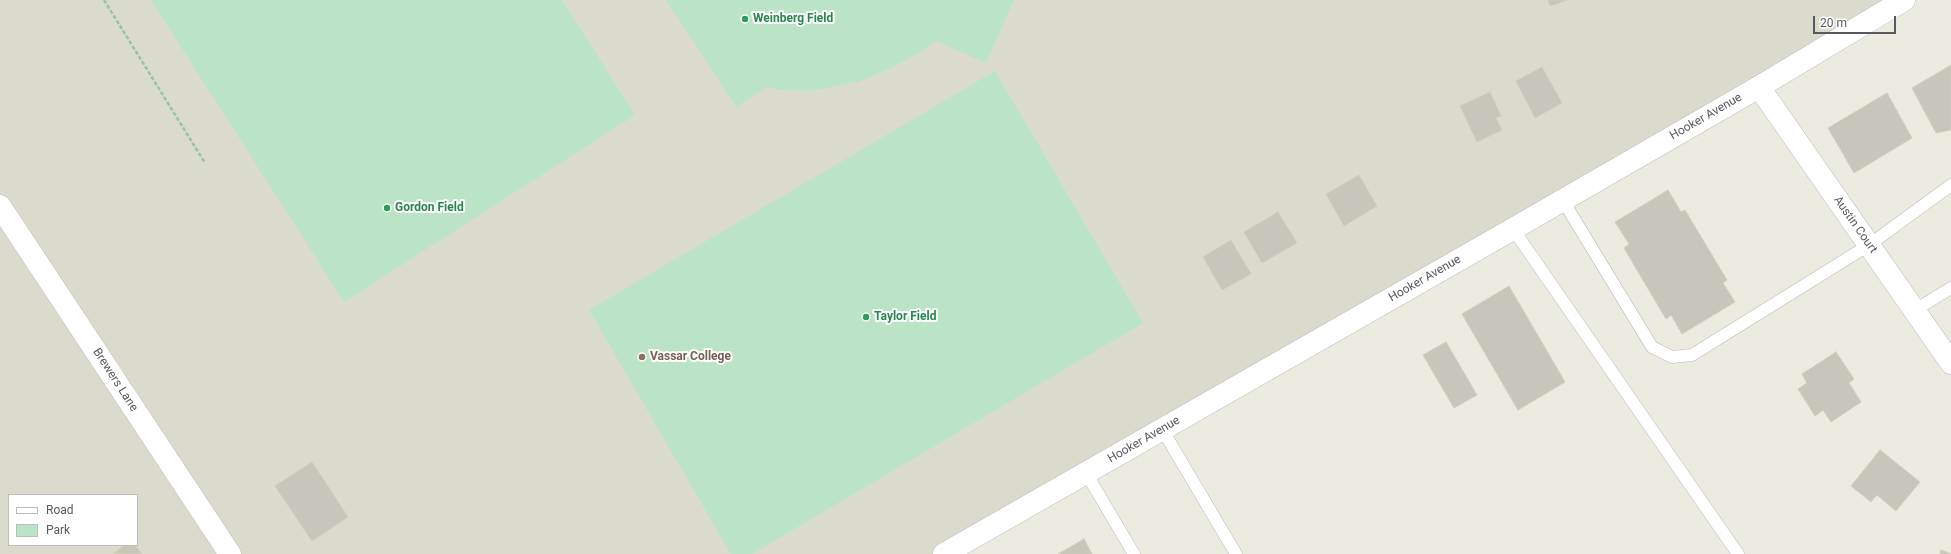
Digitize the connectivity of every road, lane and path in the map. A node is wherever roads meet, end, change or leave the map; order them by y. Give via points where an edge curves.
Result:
1 (104, 0) edge
2 (1904, 0) edge
3 (1758, 87) junction
4 (205, 163) dead end
5 (1951, 185) edge
6 (1562, 199) junction
7 (0, 206) edge
8 (1513, 229) junction
9 (1869, 245) junction
10 (1951, 288) edge
11 (1915, 310) junction
12 (1951, 363) edge
13 (1162, 429) junction
14 (1086, 472) junction
15 (230, 554) edge
16 (944, 554) edge
17 (1134, 554) edge
18 (1236, 554) edge
19 (1738, 554) edge

1 - 4 path
2 - 3 street, Hooker Avenue
3 - 6 street, Hooker Avenue
3 - 9 street, Austin Court
5 - 9 lane
6 - 8 street, Hooker Avenue
6 - 9 lane via 1652,347 1672,358 1692,355
7 - 15 street, Brewers Lane
8 - 13 street, Hooker Avenue
8 - 19 lane
9 - 11 street, Austin Court
10 - 11 lane
11 - 12 street, Austin Court
13 - 14 street, Hooker Avenue
13 - 18 lane
14 - 16 street, Hooker Avenue
14 - 17 lane

